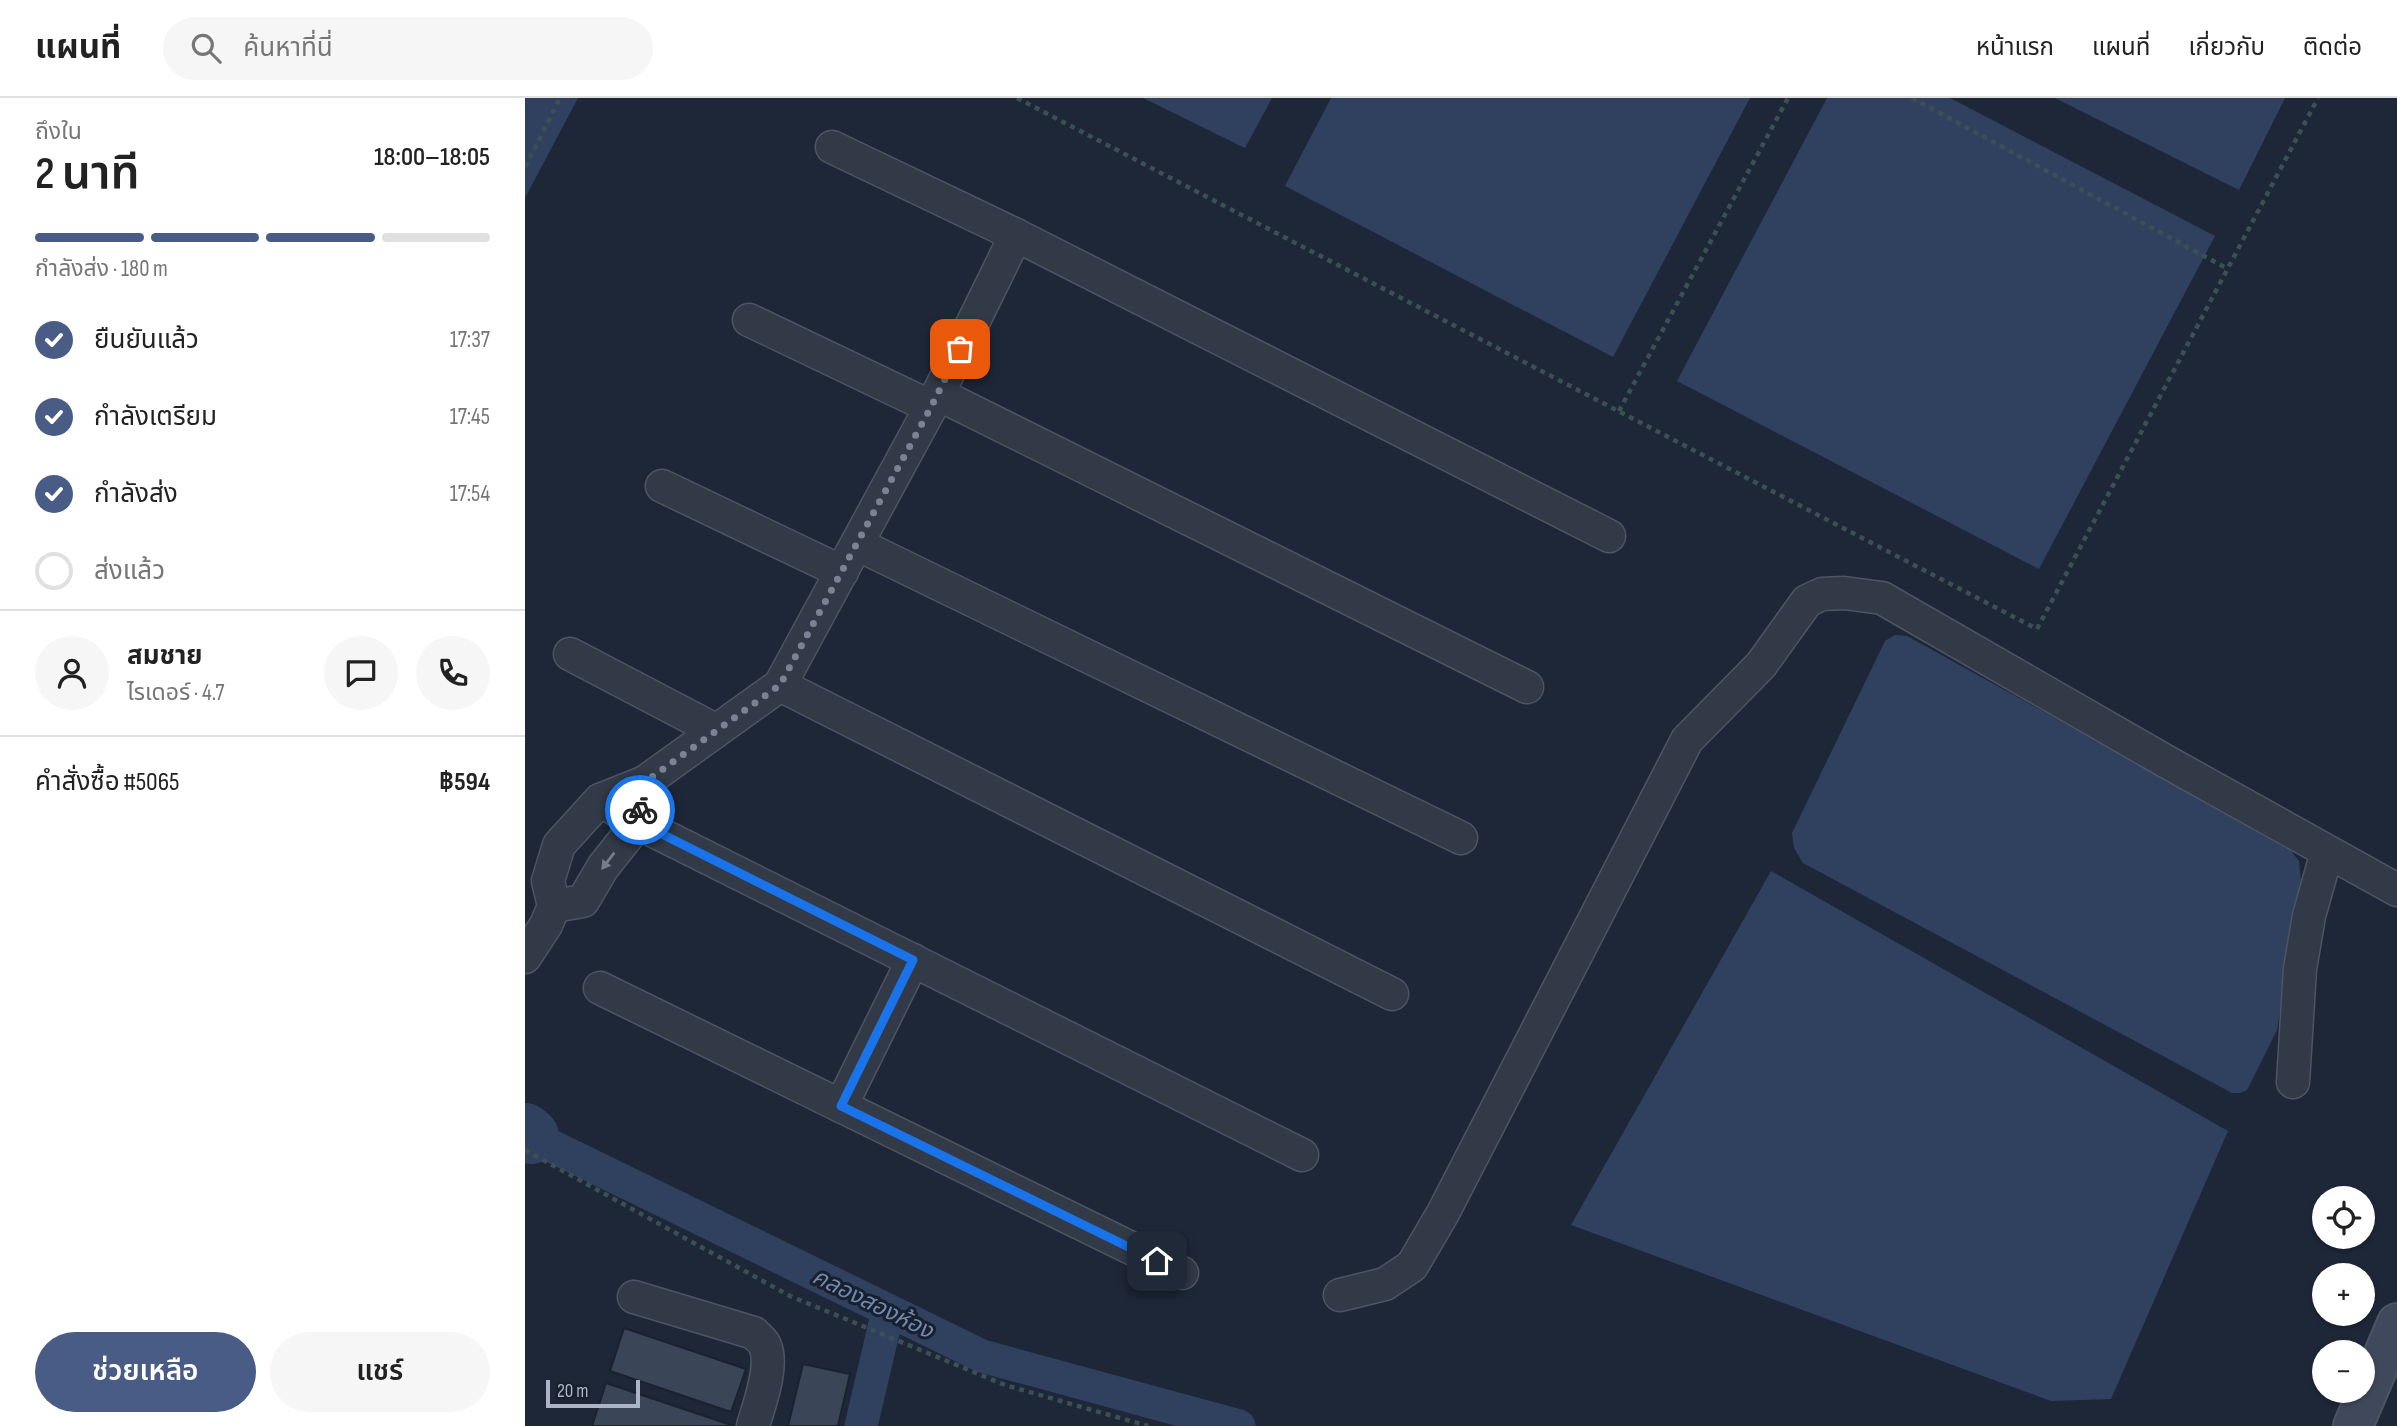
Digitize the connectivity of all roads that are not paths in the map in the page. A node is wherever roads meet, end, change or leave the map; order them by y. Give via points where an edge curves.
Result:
1 (832, 147) dead end
2 (1016, 235) junction
3 (749, 320) dead end
4 (934, 401) junction
5 (662, 486) dead end
6 (1609, 536) dead end
7 (857, 544) junction
8 (842, 572) junction
9 (570, 654) dead end
10 (780, 685) junction
11 (1527, 687) dead end
12 (715, 730) junction
13 (645, 782) junction
14 (600, 800) junction
15 (638, 822) junction
16 (1461, 838) dead end
17 (2327, 852) junction
18 (2397, 890) edge
19 (550, 916) junction
20 (525, 957) edge
21 (913, 960) junction
22 (600, 988) dead end
23 (1392, 994) dead end
24 (2293, 1082) dead end
25 (841, 1106) junction
26 (1302, 1155) dead end
27 (1182, 1273) dead end
28 (1340, 1295) dead end
29 (634, 1297) dead end
30 (2397, 1323) edge
31 (754, 1426) edge
32 (2353, 1426) edge

1 - 2 street
2 - 4 street
2 - 6 street
3 - 4 street
4 - 7 street
4 - 11 street
5 - 8 street
7 - 8 street
7 - 16 street
8 - 10 street
9 - 12 street
10 - 12 street
10 - 23 street
12 - 13 street
13 - 14 street
13 - 15 street
14 - 15 street
14 - 19 street via 559,845 548,881
15 -> 19 street via 583,901
15 - 21 street
17 - 18 street
17 - 24 street via 2300,969
17 - 28 street via 1882,598 1844,593 1814,597 1761,666 1688,740 1412,1266 1385,1284
19 - 20 street
21 - 25 street
21 - 26 street
22 - 25 street
25 - 27 street
29 - 31 street via 754,1333 765,1344 766,1376
30 - 32 main road

